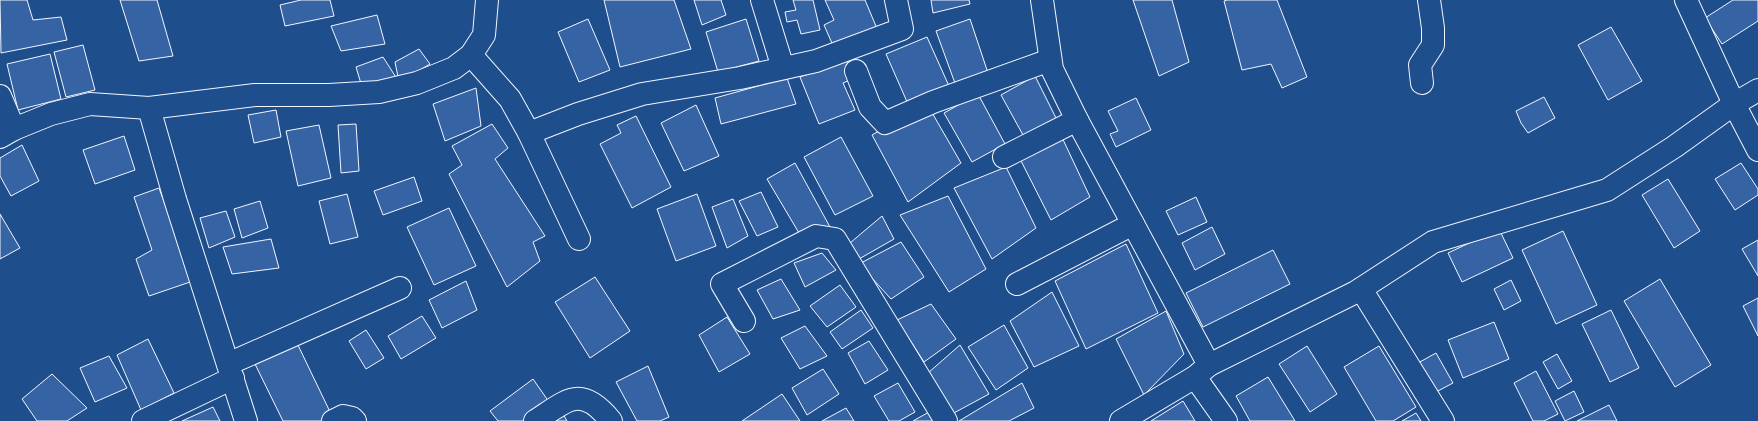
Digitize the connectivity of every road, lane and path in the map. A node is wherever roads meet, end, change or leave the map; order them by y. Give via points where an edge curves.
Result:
1 (487, 0) edge
2 (762, 0) edge
3 (896, 0) edge
4 (1042, 0) edge
5 (1429, 0) edge
6 (1686, 0) edge
7 (471, 55) junction
8 (1050, 60) junction
9 (783, 68) junction
10 (856, 71) dead end
11 (1422, 83) dead end
12 (1758, 90) edge
13 (0, 96) edge
14 (1734, 104) junction
15 (149, 108) junction
16 (1077, 120) junction
17 (7, 133) edge
18 (529, 133) junction
19 (1758, 150) edge
20 (1004, 156) dead end
21 (1133, 224) junction
22 (579, 239) dead end
23 (1017, 284) dead end
24 (400, 288) dead end
25 (1362, 289) junction
26 (744, 321) dead end
27 (1202, 371) junction
28 (231, 372) junction
29 (143, 421) edge
30 (246, 421) edge
31 (333, 421) edge
32 (355, 421) edge
33 (535, 421) edge
34 (611, 421) edge
35 (946, 421) edge
36 (1121, 421) edge
37 (1226, 421) edge
38 (1443, 421) edge

1 - 7 street via 484,35
2 - 9 street
3 - 9 street via 902,29 816,61
4 - 8 street
5 - 11 street via 1433,45 1420,65
6 - 14 street
7 - 15 street via 454,68 417,83 378,92 255,95
7 - 18 street via 510,100
8 - 10 street via 885,122 870,107
8 - 16 street
9 - 18 street via 642,94
12 - 14 street
13 - 17 street
14 - 19 street
14 - 25 street via 1607,190 1433,242
15 - 17 street via 90,104 51,114
15 - 28 street
16 - 20 street
16 - 21 street
18 - 22 street
21 - 23 street
21 - 27 street
24 - 28 street
25 - 27 street
25 - 38 street
26 - 35 street via 722,284 816,236 835,239
27 - 36 street
27 - 37 street
28 - 29 street
28 - 30 street
31 - 32 street via 343,416
33 - 34 street via 570,400 582,397 592,401

